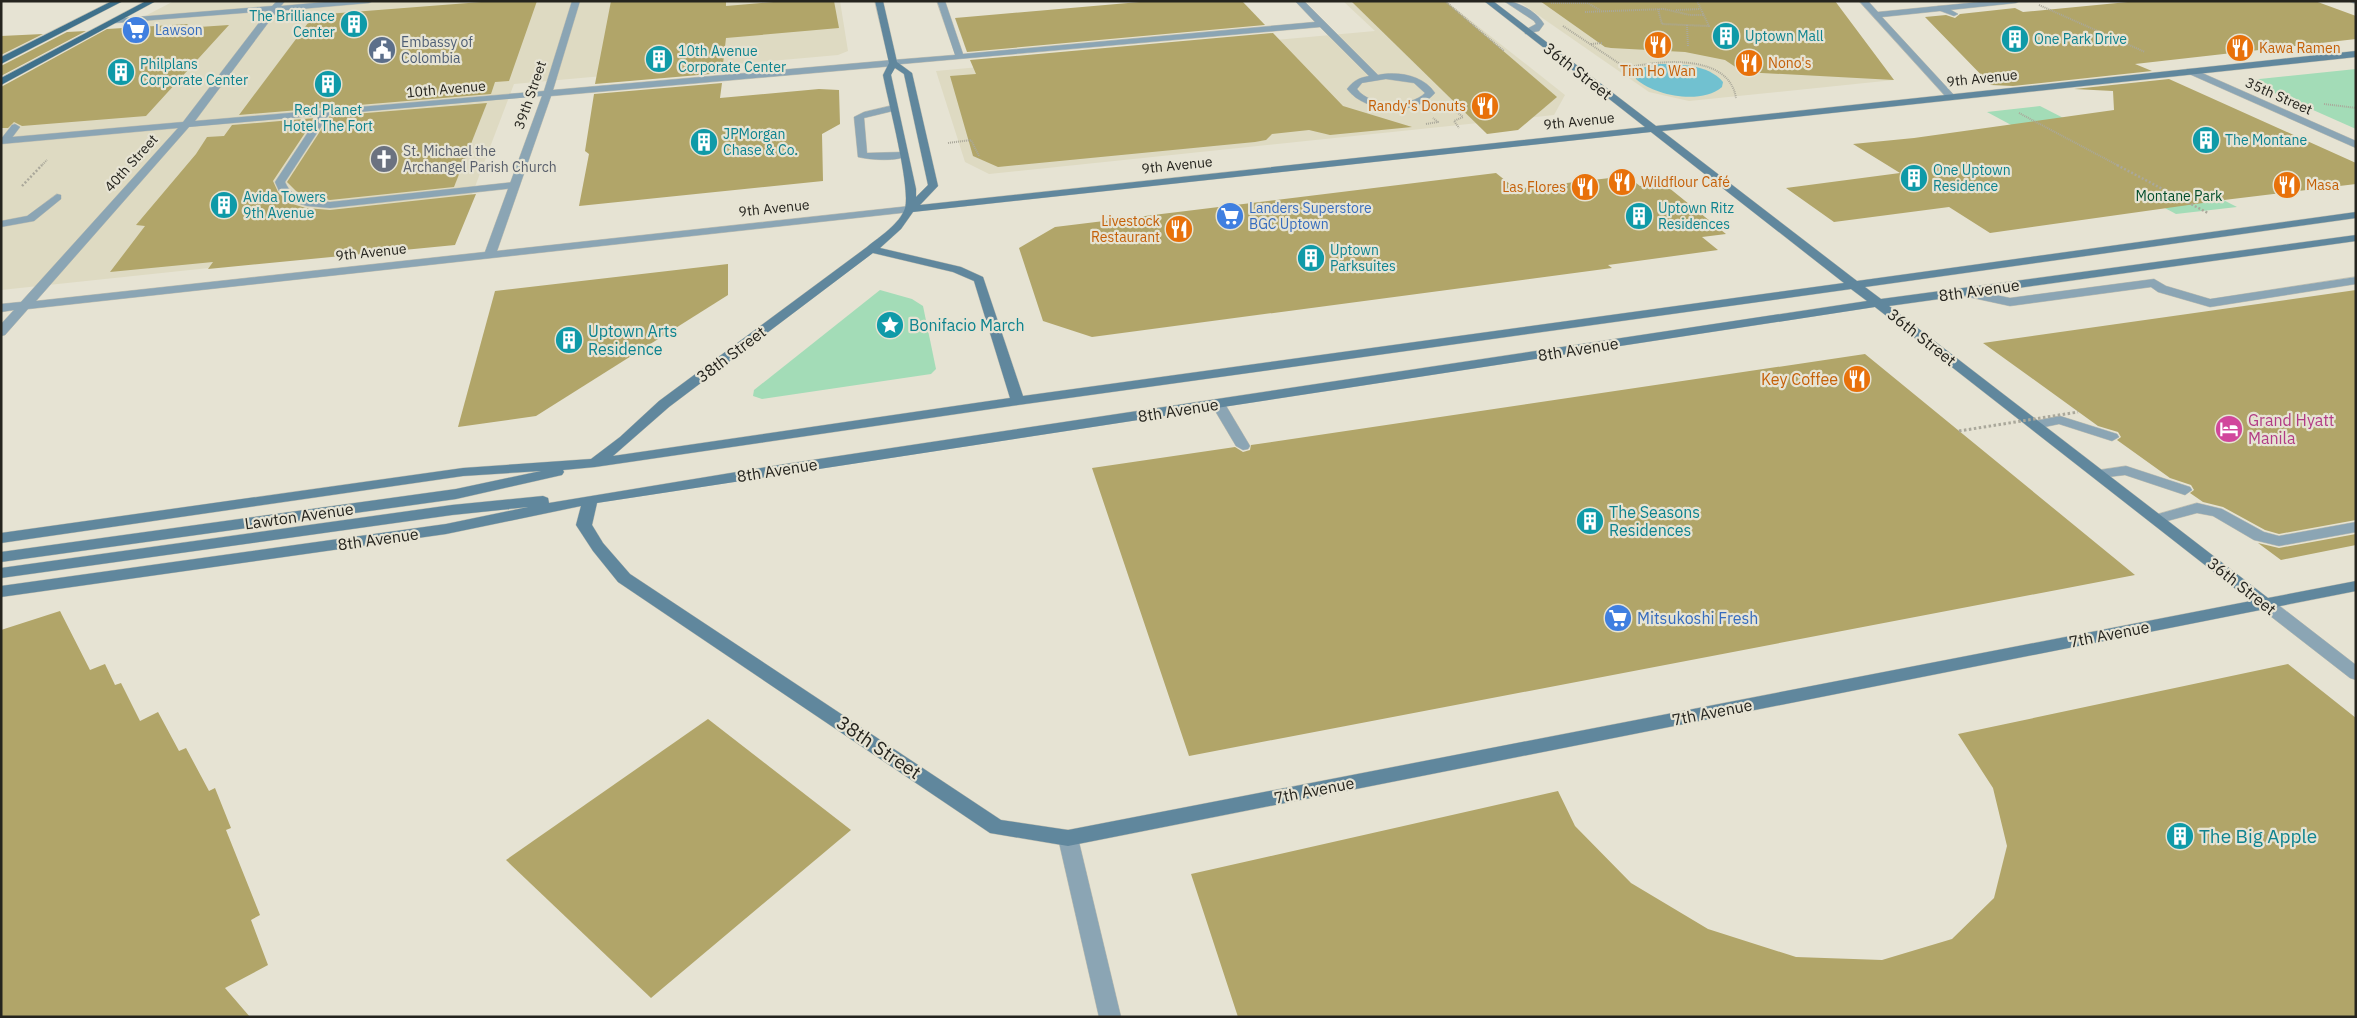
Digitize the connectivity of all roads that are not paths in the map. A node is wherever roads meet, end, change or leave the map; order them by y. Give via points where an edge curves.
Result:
1 (119, 1) edge
2 (152, 1) edge
3 (369, 1) edge
4 (576, 1) edge
5 (880, 1) edge
6 (941, 1) edge
7 (1300, 1) edge
8 (1488, 1) edge
9 (1508, 1) edge
10 (1863, 1) edge
11 (2016, 1) edge
12 (278, 4) edge
13 (1941, 8) junction
14 (1954, 14) dead end
15 (1874, 15) junction
16 (115, 21) junction
17 (1321, 24) junction
18 (1528, 32) junction
19 (2356, 54) edge
20 (960, 57) junction
21 (1, 61) edge
22 (893, 63) junction
23 (2190, 71) junction
24 (1375, 77) junction
25 (1, 82) edge
26 (547, 93) junction
27 (1950, 96) junction
28 (894, 108) junction
29 (325, 113) junction
30 (185, 126) junction
31 (15, 127) dead end
32 (1652, 128) junction
33 (3, 141) edge
34 (2356, 145) edge
35 (903, 155) junction
36 (514, 189) junction
37 (57, 197) dead end
38 (474, 198) dead end
39 (910, 209) junction
40 (2356, 215) edge
41 (2, 224) edge
42 (2356, 239) edge
43 (871, 249) junction
44 (490, 254) junction
45 (2356, 280) edge
46 (1852, 284) junction
47 (1963, 292) junction
48 (1878, 304) junction
49 (24, 306) junction
50 (1, 308) edge
51 (1, 332) edge
52 (1018, 401) junction
53 (1218, 404) junction
54 (2035, 425) junction
55 (2112, 437) dead end
56 (1242, 446) dead end
57 (595, 462) junction
58 (2099, 474) junction
59 (2185, 490) dead end
60 (590, 499) junction
61 (2156, 519) junction
62 (2356, 527) edge
63 (1, 538) edge
64 (1, 556) edge
65 (1, 572) edge
66 (2356, 586) edge
67 (1, 592) edge
68 (2266, 604) junction
69 (2356, 674) edge
70 (1068, 838) junction
71 (1110, 1017) edge

1 - 21 main road
2 - 16 main road
3 - 12 street
4 - 26 street, 39th Street
5 - 22 street
6 - 20 street
7 - 17 street
8 - 18 street, 36th Street
9 - 18 street via 1538,19 1540,24
10 - 15 street
11 - 13 street
12 - 16 street
12 - 30 street, 40th Street
13 - 14 street
13 - 15 street
15 - 27 street
16 - 25 main road
17 - 20 street, 10th Avenue via 985,51
17 - 24 street
18 - 32 street, 36th Street
19 - 23 street, 9th Avenue
20 - 22 street, 10th Avenue
22 - 26 street, 10th Avenue
22 - 28 street via 887,75
22 - 39 street, 38th Street via 908,73 933,186
23 - 27 street, 9th Avenue
23 - 34 street, 35th Street
24 - 24 street via 1359,81 1352,89 1354,93 1366,101 1396,106 1423,101 1430,93 1424,85 1407,79
26 - 29 street, 10th Avenue
26 - 36 street, 39th Street
27 - 32 street, 9th Avenue
28 - 35 street
28 - 35 street via 859,118 862,155
29 - 30 street, 10th Avenue
29 - 36 street via 280,182 282,190 301,202 330,206
30 - 33 street, 10th Avenue
30 - 49 street, 40th Street
31 - 33 street
32 - 39 street, 9th Avenue
32 - 46 street, 36th Street
35 - 39 street via 911,188
36 - 38 street
36 - 44 street, 39th Street
37 - 41 street via 30,219
39 - 43 street, 38th Street via 897,227
39 - 44 street, 9th Avenue
40 - 46 street, 8th Avenue
42 - 47 street, 8th Avenue
43 - 52 street via 957,269 979,279
43 - 57 street, 38th Street via 664,404
44 - 49 street, 9th Avenue
45 - 47 street via 2210,303 2142,283 2010,302
46 - 48 street, 36th Street
46 - 52 street, 8th Avenue
47 - 48 street, 8th Avenue
48 - 53 street, 8th Avenue
48 - 54 street, 36th Street
49 - 50 street, 9th Avenue
49 - 51 street, 40th Street
52 - 57 street, 8th Avenue
53 - 56 street
53 - 60 street, 8th Avenue
54 - 55 street via 2060,420
54 - 58 street, 36th Street
57 - 63 street, 8th Avenue via 463,472
57 - 64 street, Lawton Avenue via 456,494
58 - 59 street via 2126,470
58 - 61 street, 36th Street
60 - 65 street, Lawton Avenue via 494,504
60 - 67 street, 8th Avenue via 446,529
60 - 70 street, 38th Street via 584,525 624,578 997,826
61 - 62 street via 2197,508 2216,512 2258,536 2279,542
61 - 68 street, 36th Street
66 - 68 street, 7th Avenue
68 - 69 street, 36th Street
68 - 70 street, 7th Avenue
70 - 71 street

